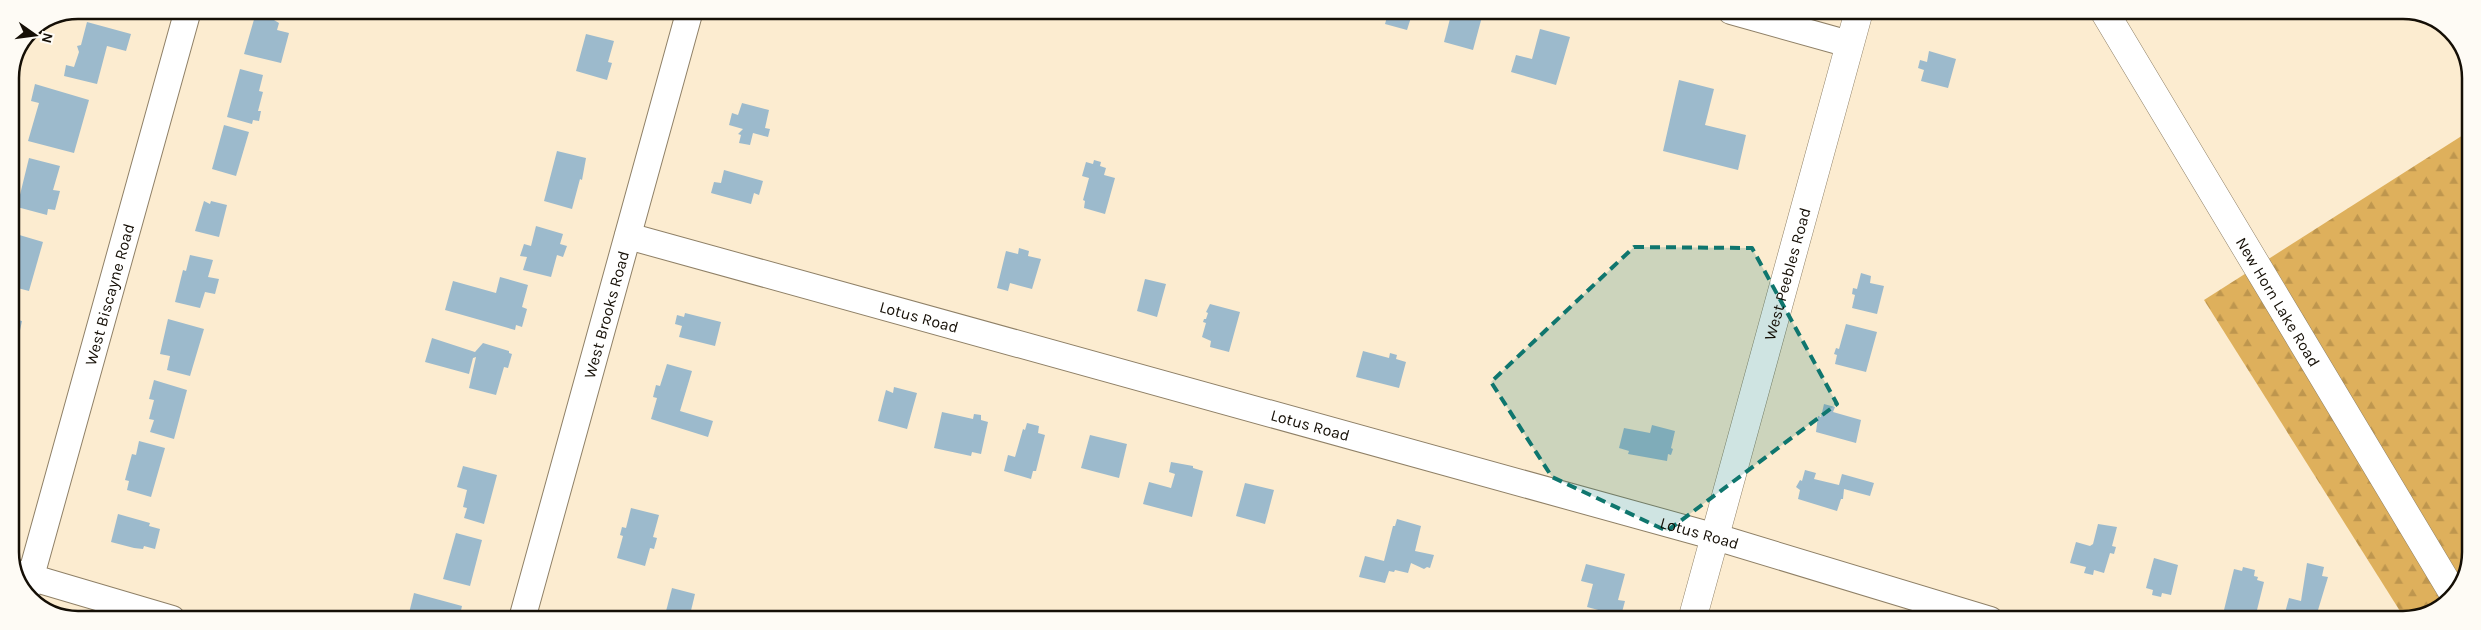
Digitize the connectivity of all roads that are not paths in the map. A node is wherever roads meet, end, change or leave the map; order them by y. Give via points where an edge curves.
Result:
1 (185, 19) edge
2 (688, 19) edge
3 (1760, 19) edge
4 (1857, 19) edge
5 (2109, 19) edge
6 (1849, 44) junction
7 (628, 236) junction
8 (1716, 537) junction
9 (25, 578) edge
10 (27, 582) edge
11 (2450, 588) edge
12 (141, 611) edge
13 (524, 611) edge
14 (1695, 611) edge
15 (1960, 611) edge

1 - 9 street, West Biscayne Road
2 - 7 street, West Brooks Road
3 - 6 street
4 - 6 main road, West Peebles Road
5 - 11 main road, New Horn Lake Road
6 - 8 main road, West Peebles Road
7 - 8 street, Lotus Road
7 - 13 street, West Brooks Road
8 - 14 main road, West Peebles Road
8 - 15 street, Lotus Road
10 - 12 street

